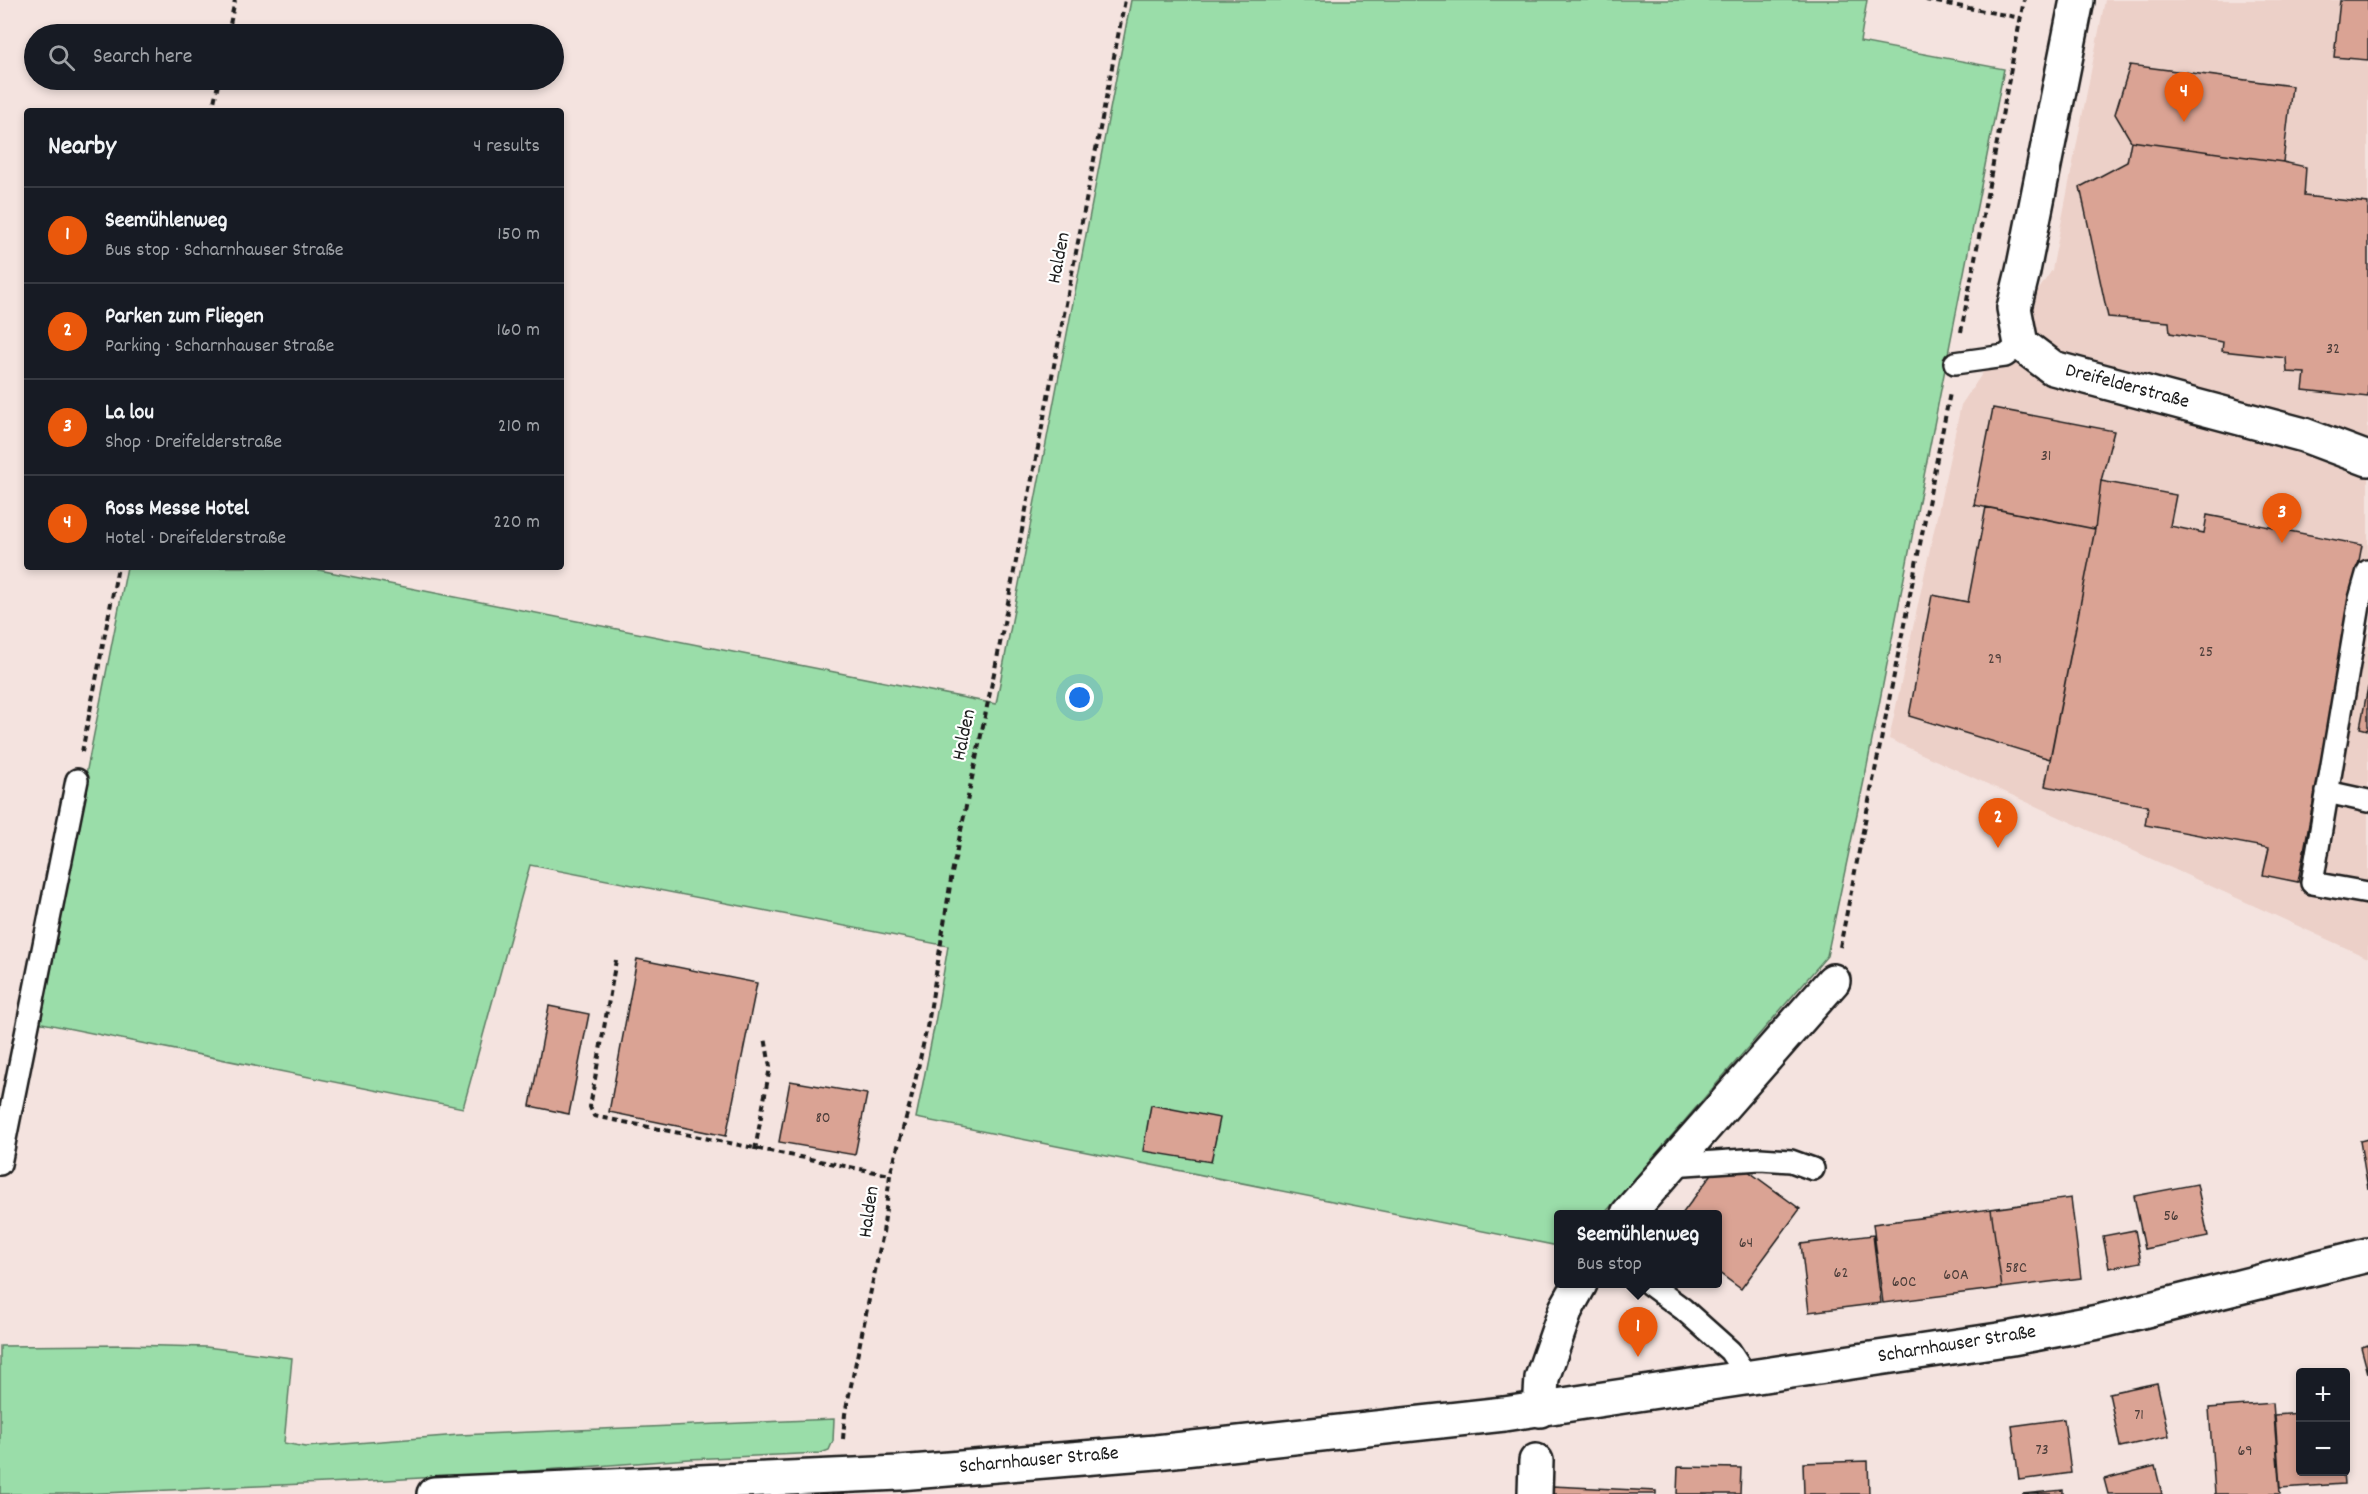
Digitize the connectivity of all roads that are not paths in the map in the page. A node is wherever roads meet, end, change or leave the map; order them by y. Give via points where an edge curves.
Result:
1 (2077, 0) edge
2 (2020, 344) junction
3 (1955, 363) road end
4 (2368, 459) edge
5 (2368, 571) edge
6 (77, 780) road end
7 (2327, 792) junction
8 (2368, 801) edge
9 (2368, 893) edge
10 (1833, 981) road end
11 (0, 1164) edge
12 (1671, 1165) junction
13 (1813, 1169) dead end
14 (1632, 1210) edge
15 (2368, 1255) edge
16 (1578, 1288) edge
17 (1654, 1288) edge
18 (1747, 1377) junction
19 (1540, 1410) junction
20 (1536, 1461) dead end
21 (658, 1489) edge
22 (434, 1494) edge
23 (1535, 1494) edge

1 - 2 street via 2014,308
2 - 3 lane via 2005,356
2 - 4 street, Dreifelderstraße via 2053,368 2304,435
5 - 7 lane
6 - 11 lane
7 - 8 lane
7 - 9 lane via 2312,883
10 - 12 street
12 - 13 lane via 1761,1159 1791,1161
12 - 14 street
15 - 18 street, Scharnhauser Straße via 2098,1322
16 - 19 street via 1566,1309 1542,1378
17 - 18 lane via 1730,1351
18 - 19 street, Scharnhauser Straße
19 - 21 street, Scharnhauser Straße via 1156,1452
20 - 23 street
21 - 22 street, Scharnhauser Straße via 536,1488

